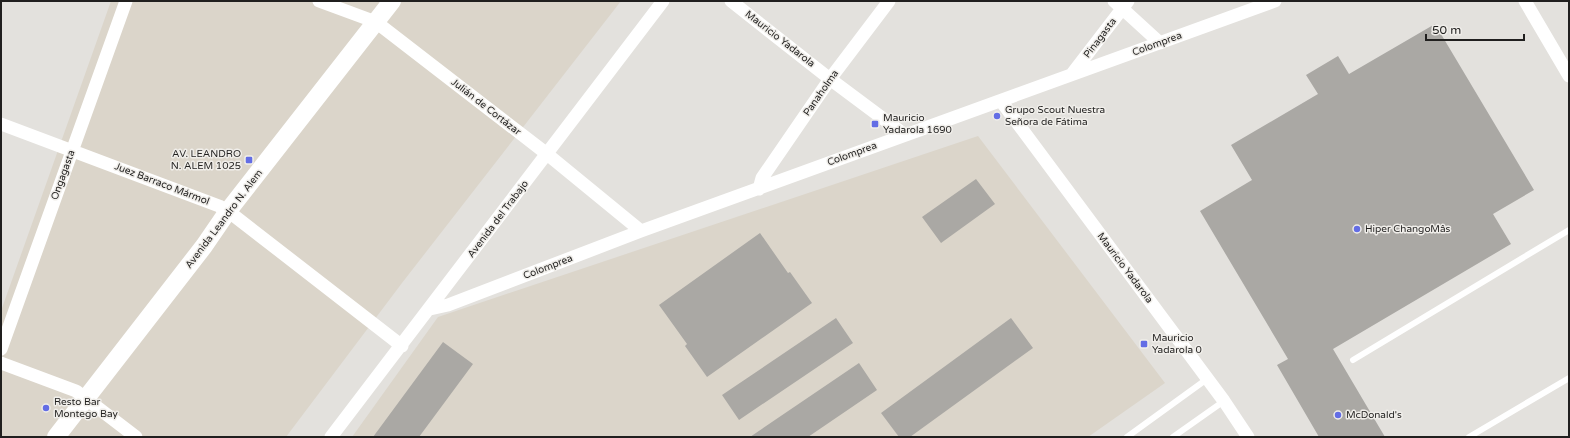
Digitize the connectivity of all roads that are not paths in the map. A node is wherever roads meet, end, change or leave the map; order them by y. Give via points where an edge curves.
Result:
1 (126, 1) edge
2 (319, 1) edge
3 (392, 1) edge
4 (663, 1) edge
5 (731, 1) edge
6 (889, 1) edge
7 (1275, 1) edge
8 (1525, 1) edge
9 (1122, 3) edge
10 (376, 22) junction
11 (1160, 43) junction
12 (1072, 74) junction
13 (1569, 76) edge
14 (830, 79) junction
15 (1001, 101) junction
16 (1, 124) edge
17 (905, 135) junction
18 (72, 150) junction
19 (547, 154) junction
20 (759, 189) junction
21 (228, 211) junction
22 (1569, 230) edge
23 (642, 232) junction
24 (430, 308) junction
25 (402, 346) junction
26 (1, 349) edge
27 (1354, 360) dead end
28 (1, 363) edge
29 (1569, 378) edge
30 (1207, 379) junction
31 (86, 398) junction
32 (1224, 401) junction
33 (56, 437) edge
34 (136, 437) edge
35 (331, 437) edge
36 (1127, 437) edge
37 (1173, 437) edge
38 (1248, 437) edge
39 (1469, 437) edge

1 - 18 street, Ongagasta
2 - 10 street, Julián de Cortázar
3 - 10 main road, Avenida Leandro N. Alem
4 - 19 street, Avenida del Trabajo
5 - 14 street, Mauricio Yadarola
6 - 14 street, Panaholma
7 - 11 street, Colomprea
8 - 13 street
9 - 11 street
9 - 12 street, Pinagasta
10 - 19 street, Julián de Cortázar
10 - 21 main road, Avenida Leandro N. Alem
11 - 12 street, Colomprea
12 - 15 street, Colomprea
14 - 17 street, Mauricio Yadarola
14 - 20 street, Panaholma via 762,178
15 - 17 street, Colomprea
15 - 30 street, Mauricio Yadarola
16 - 18 street, Juez Barraco Mármol
17 - 20 street, Colomprea
18 - 21 street, Juez Barraco Mármol
18 - 26 street, Ongagasta
19 - 23 street, Julián de Cortázar
19 - 24 street, Avenida del Trabajo
20 - 23 street, Colomprea
21 - 25 street, Juez Barraco Mármol
21 - 31 main road, Avenida Leandro N. Alem via 204,246
22 - 27 lane
23 - 24 street, Colomprea via 448,305
24 - 25 street, Avenida del Trabajo
25 - 35 street, Avenida del Trabajo
28 - 31 street via 76,391
29 - 39 lane
30 - 32 street, Mauricio Yadarola
30 - 36 lane
31 - 33 main road, Avenida Leandro N. Alem
31 - 34 street
32 - 37 lane
32 - 38 street, Mauricio Yadarola

